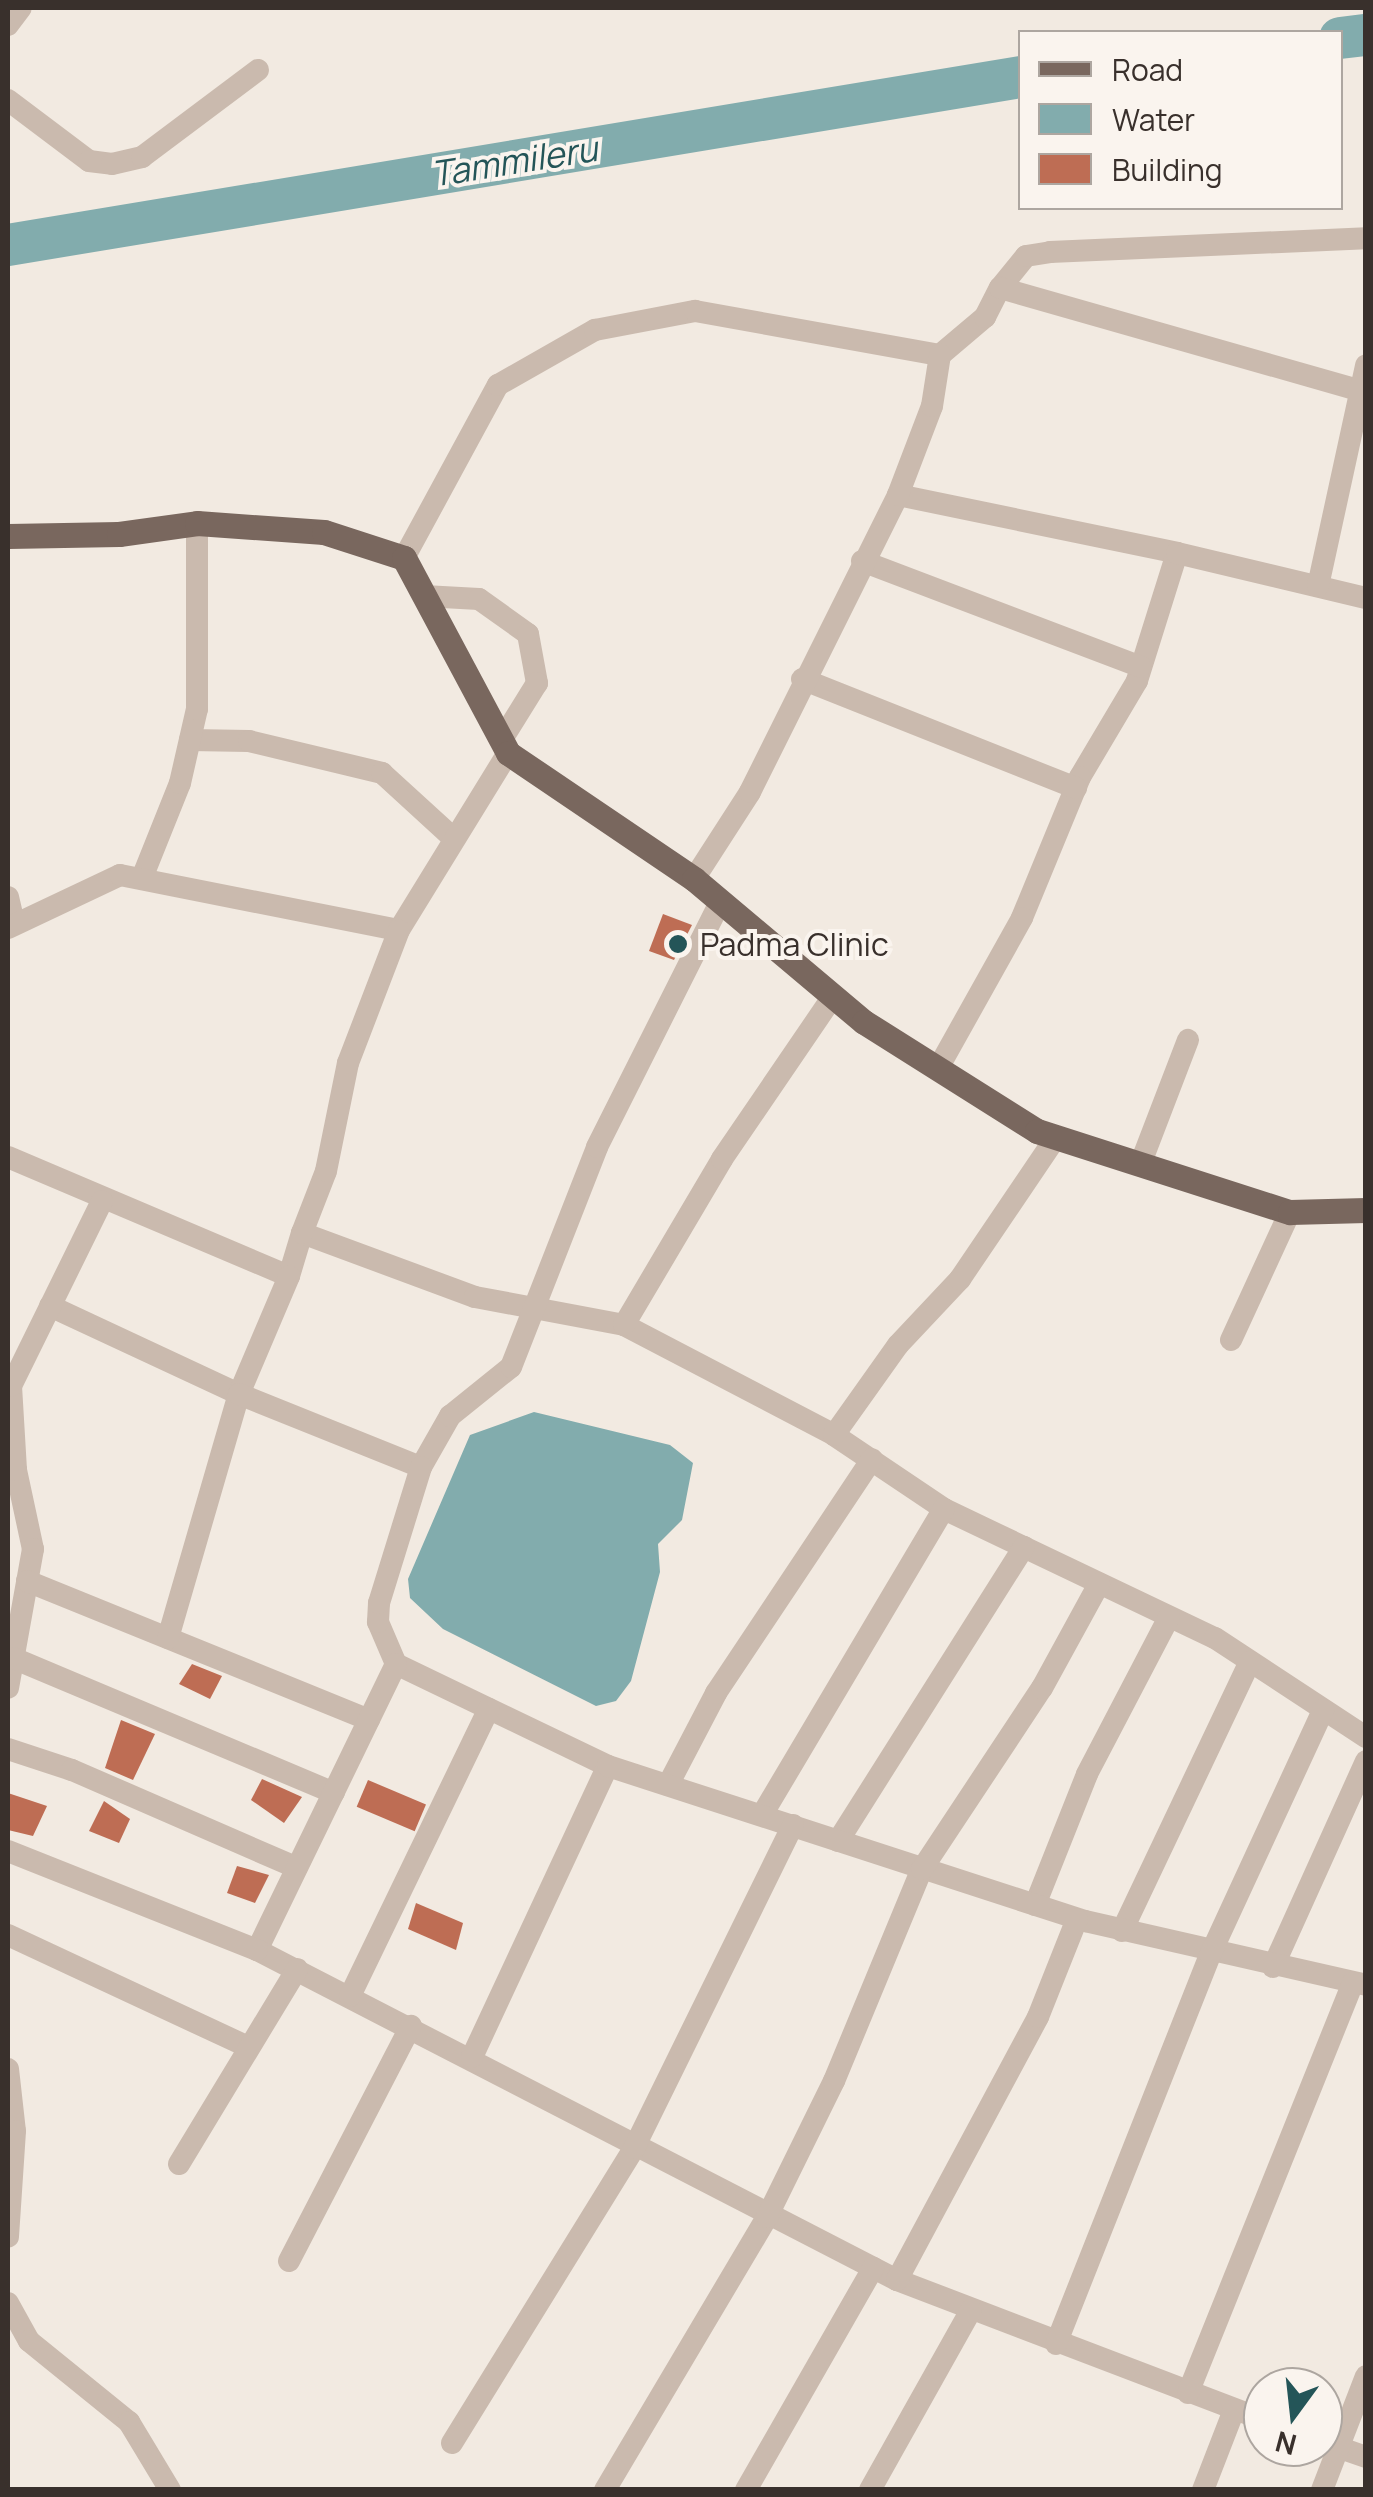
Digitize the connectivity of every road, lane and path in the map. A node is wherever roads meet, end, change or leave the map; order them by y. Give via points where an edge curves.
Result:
1 (22, 8) edge
2 (8, 24) edge
3 (258, 70) dead end
4 (8, 100) edge
5 (1366, 238) edge
6 (1000, 288) junction
7 (940, 355) junction
8 (1366, 364) edge
9 (1363, 391) edge
10 (898, 494) junction
11 (197, 523) junction
12 (8, 536) edge
13 (1177, 553) junction
14 (404, 558) junction
15 (862, 561) junction
16 (1318, 586) junction
17 (424, 596) junction
18 (1366, 598) edge
19 (1141, 667) junction
20 (802, 679) junction
21 (190, 740) junction
22 (504, 747) junction
23 (1076, 788) junction
24 (452, 837) junction
25 (142, 878) junction
26 (694, 879) junction
27 (8, 898) edge
28 (720, 902) junction
29 (11, 926) edge
30 (399, 930) junction
31 (833, 996) junction
32 (1188, 1040) dead end
33 (938, 1068) junction
34 (1056, 1137) junction
35 (8, 1157) edge
36 (1140, 1164) junction
37 (102, 1200) junction
38 (1366, 1210) edge
39 (1290, 1212) junction
40 (302, 1233) junction
41 (289, 1276) junction
42 (50, 1306) junction
43 (532, 1309) junction
44 (624, 1324) junction
45 (1232, 1340) dead end
46 (239, 1394) junction
47 (834, 1436) junction
48 (872, 1459) junction
49 (421, 1466) junction
50 (12, 1468) edge
51 (944, 1509) junction
52 (1024, 1547) junction
53 (27, 1580) junction
54 (1100, 1584) junction
55 (1169, 1616) junction
56 (168, 1638) junction
57 (13, 1658) junction
58 (1250, 1662) junction
59 (396, 1664) junction
60 (8, 1688) edge
61 (489, 1709) junction
62 (1323, 1710) junction
63 (369, 1720) junction
64 (1366, 1737) edge
65 (8, 1749) edge
66 (1366, 1761) edge
67 (608, 1766) junction
68 (668, 1785) junction
69 (334, 1792) junction
70 (762, 1815) junction
71 (793, 1825) junction
72 (838, 1840) junction
73 (8, 1851) edge
74 (297, 1868) junction
75 (922, 1869) junction
76 (1035, 1905) junction
77 (1077, 1919) junction
78 (1122, 1931) junction
79 (8, 1936) edge
80 (257, 1950) junction
81 (1210, 1955) junction
82 (1273, 1967) junction
83 (297, 1969) junction
84 (1360, 1984) edge
85 (350, 1996) junction
86 (412, 2026) junction
87 (246, 2046) junction
88 (472, 2056) junction
89 (8, 2069) edge
90 (634, 2148) junction
91 (179, 2164) dead end
92 (767, 2217) junction
93 (8, 2237) edge
94 (289, 2261) dead end
95 (872, 2268) junction
96 (897, 2280) junction
97 (8, 2303) edge
98 (971, 2310) junction
99 (1056, 2344) junction
100 (1366, 2376) edge
101 (1188, 2394) junction
102 (1234, 2410) junction
103 (1243, 2413) edge
104 (1343, 2421) edge
105 (452, 2443) dead end
106 (170, 2490) edge
107 (605, 2490) edge
108 (746, 2490) edge
109 (870, 2490) edge
110 (1203, 2490) edge

1 - 2 street
3 - 4 street via 142,158 112,164 89,160
5 - 6 street via 1050,252 1026,256
6 - 7 street via 985,317
6 - 9 street
7 - 10 street via 932,406
7 - 14 street via 695,311 595,330 498,385
8 - 9 street
9 - 16 street
10 - 13 street
10 - 15 street
11 - 12 main road via 119,534
11 - 14 main road via 324,532
11 - 21 street via 202,605
13 - 16 street
13 - 19 street
14 - 17 main road
15 - 19 street
15 - 20 street
16 - 18 street
17 - 22 main road
17 - 22 street via 479,599 528,634 537,683
19 - 23 street
20 - 23 street
20 - 26 street via 750,792
21 - 24 street via 249,742 382,773
21 - 25 street
22 - 24 street
22 - 26 main road
23 - 33 street via 1022,918
24 - 30 street
25 - 29 street via 120,875
25 - 30 street
26 - 28 main road
27 - 29 street
28 - 31 main road
28 - 43 street via 597,1147
30 - 40 street via 348,1063 326,1171
31 - 33 main road
31 - 44 street via 722,1159
32 - 36 street
33 - 34 main road
34 - 36 main road
34 - 47 street via 981,1251 898,1345
35 - 37 street
36 - 39 main road
37 - 41 street
37 - 42 street
38 - 39 main road
39 - 45 street
40 - 41 street
40 - 43 street via 475,1298
41 - 46 street
42 - 46 street
42 - 50 street via 12,1386
43 - 44 street
43 - 49 street via 511,1367 450,1416
44 - 47 street
46 - 49 street
46 - 56 street
47 - 48 street
48 - 51 street
48 - 68 street via 716,1693
49 - 59 street via 379,1603 378,1622
50 - 53 street via 33,1548
51 - 52 street
51 - 70 street
52 - 54 street
52 - 72 street
53 - 56 street
53 - 57 street
54 - 55 street
54 - 75 street via 1042,1688
55 - 58 street
55 - 76 street via 1087,1774
56 - 63 street
57 - 60 street
57 - 69 street
58 - 62 street
58 - 78 street
59 - 61 street
59 - 63 street
61 - 67 street
61 - 85 street
62 - 64 street
62 - 81 street
63 - 69 street
65 - 74 street
66 - 82 street
67 - 68 street
67 - 88 street
68 - 70 street
69 - 74 street
70 - 71 street
71 - 72 street
71 - 90 street
72 - 75 street
73 - 80 street
74 - 80 street
75 - 76 street
75 - 92 street via 834,2081
76 - 77 street
77 - 78 street
77 - 96 street via 1022,2049
78 - 81 street
79 - 87 street
80 - 83 street
81 - 82 street
81 - 99 street
82 - 84 street
83 - 85 street
83 - 87 street
84 - 101 street
85 - 86 street
86 - 88 street
86 - 94 street
87 - 91 street
88 - 90 street
89 - 93 street via 15,2131
90 - 92 street
90 - 105 street
92 - 95 street
92 - 107 street
95 - 96 street
95 - 108 street
96 - 98 street
97 - 106 street via 29,2341 129,2422
98 - 99 street
98 - 109 street
99 - 101 street
100 - 104 street
101 - 102 street
102 - 103 street
102 - 110 street

